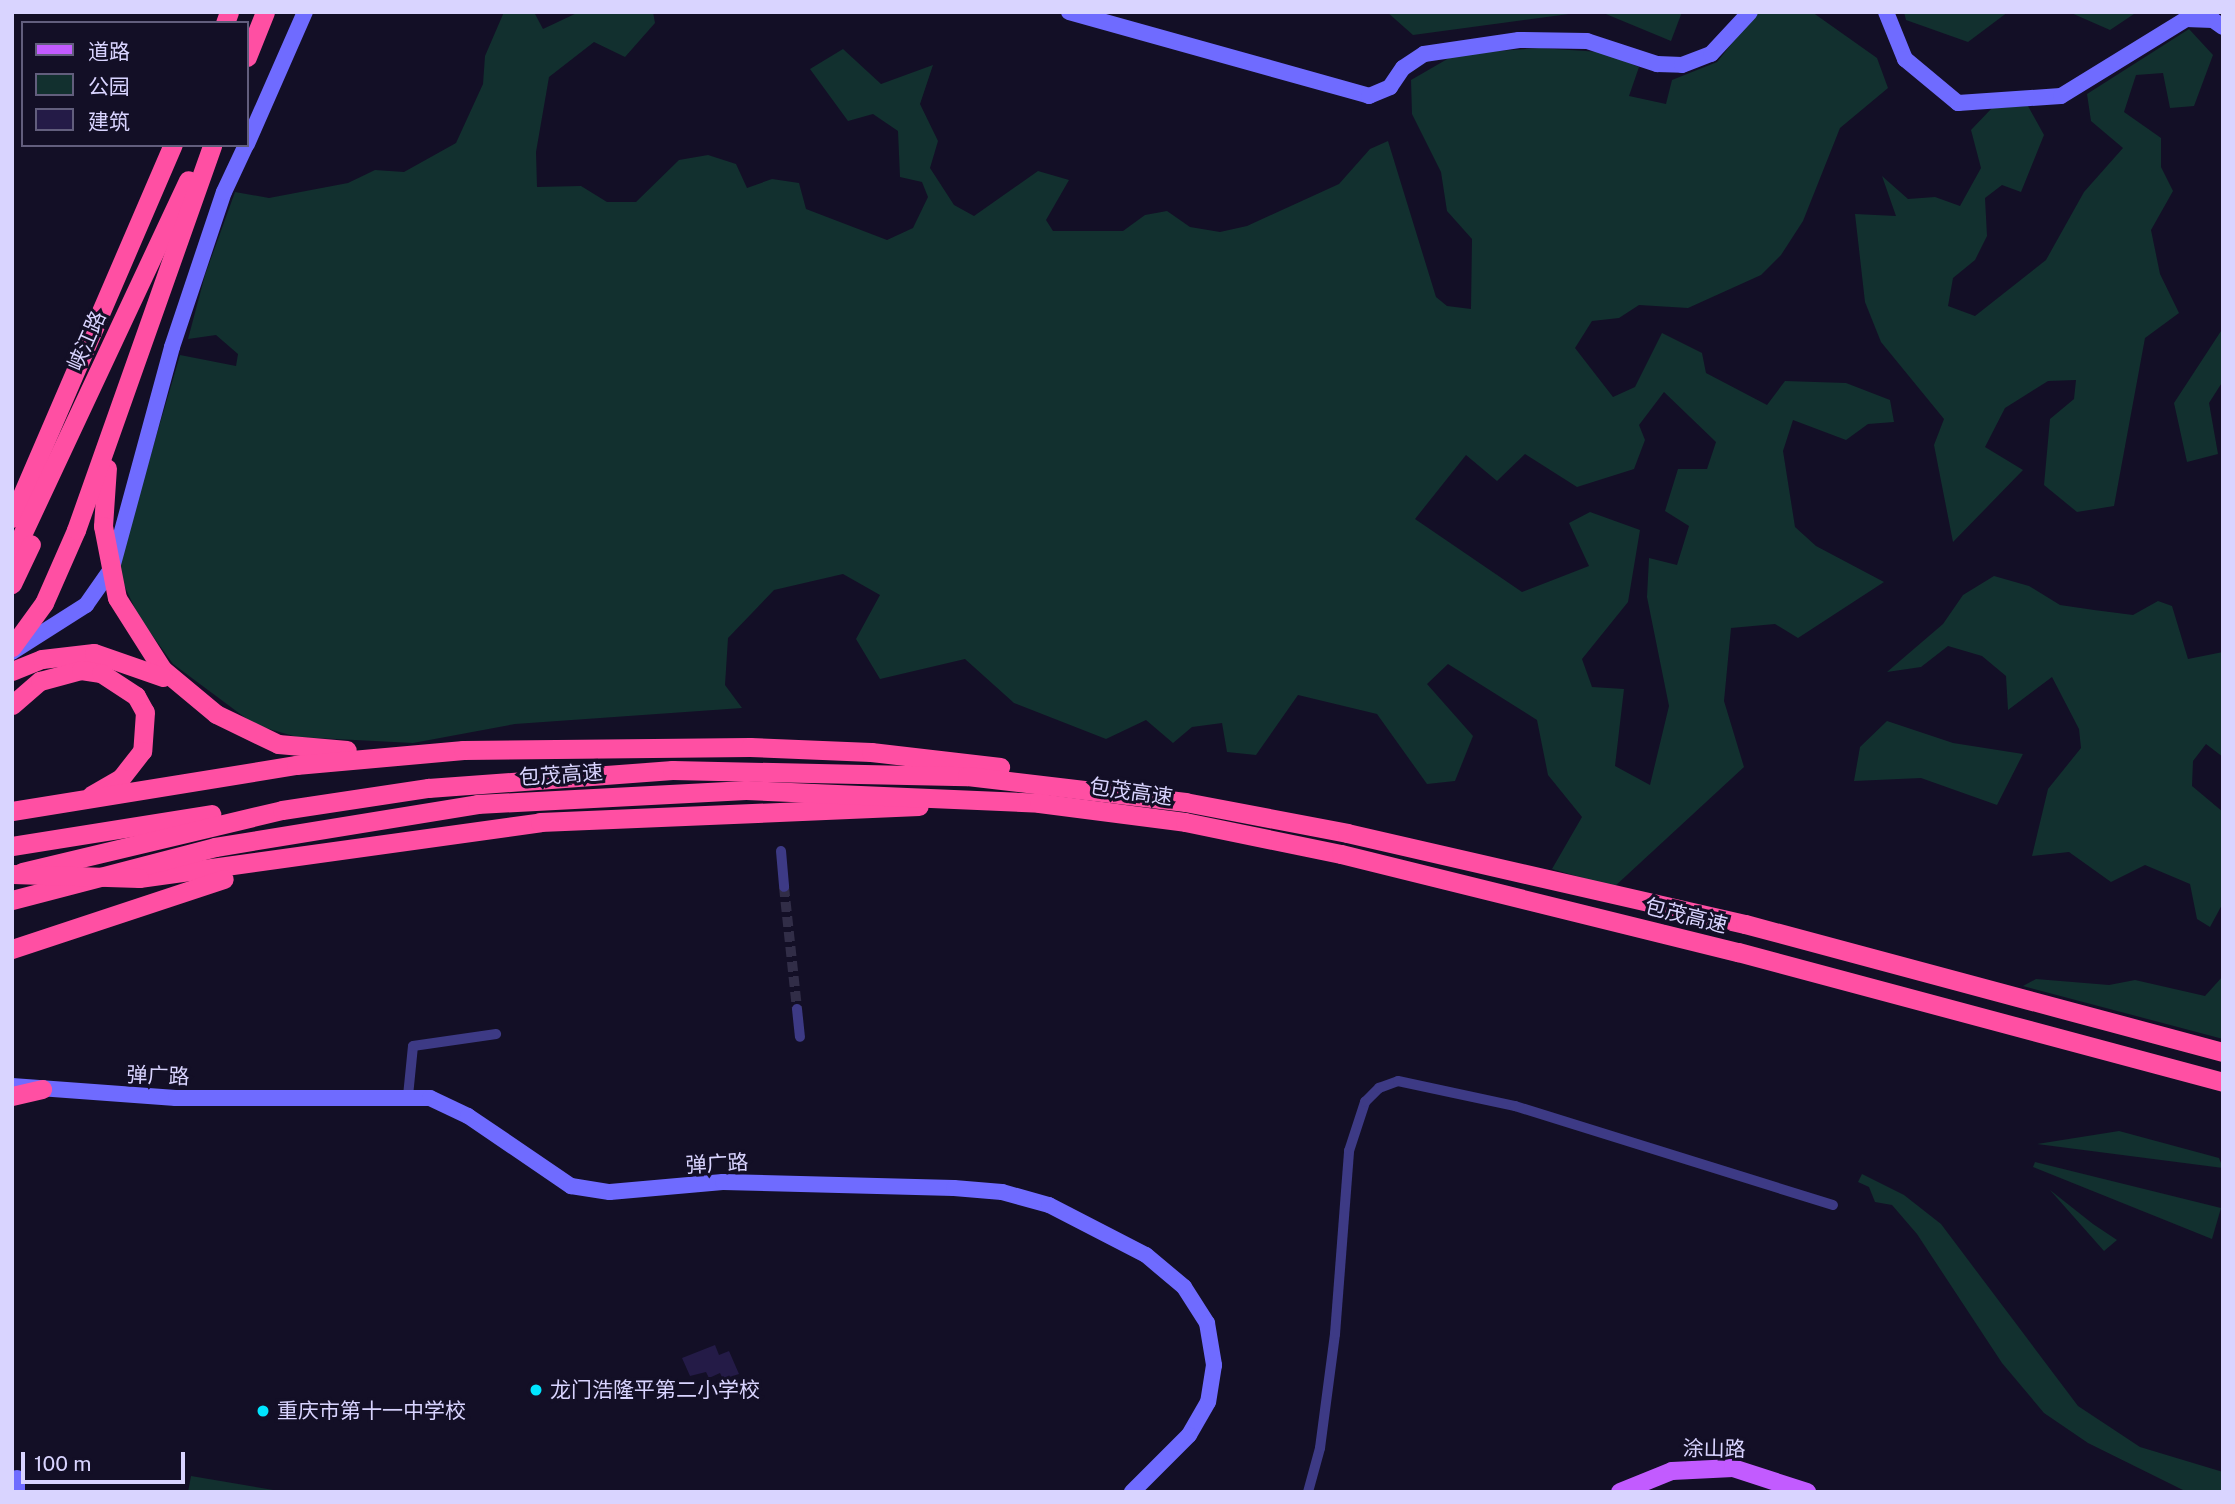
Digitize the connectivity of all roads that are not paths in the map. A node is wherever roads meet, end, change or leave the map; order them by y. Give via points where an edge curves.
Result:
1 (265, 12) edge
2 (306, 12) edge
3 (1069, 12) edge
4 (1750, 12) edge
5 (1886, 12) edge
6 (2223, 27) edge
7 (248, 54) edge
8 (248, 140) edge
9 (172, 147) edge
10 (205, 147) edge
11 (211, 147) edge
12 (245, 147) edge
13 (85, 352) junction
14 (119, 409) junction
15 (53, 472) junction
16 (12, 487) edge
17 (12, 518) edge
18 (12, 556) edge
19 (12, 584) edge
20 (12, 649) edge
21 (12, 671) edge
22 (181, 689) junction
23 (12, 705) edge
24 (404, 753) junction
25 (1114, 792) junction
26 (1039, 803) junction
27 (68, 805) junction
28 (282, 810) junction
29 (12, 811) edge
30 (12, 846) edge
31 (334, 850) junction
32 (781, 851) dead end
33 (12, 875) edge
34 (784, 887) tunnel mouth
35 (12, 900) edge
36 (12, 949) edge
37 (797, 1009) tunnel mouth
38 (496, 1034) dead end
39 (800, 1037) dead end
40 (2223, 1052) edge
41 (2223, 1082) edge
42 (12, 1086) edge
43 (42, 1089) junction
44 (12, 1096) edge
45 (408, 1096) junction
46 (1833, 1205) dead end
47 (1132, 1492) edge
48 (1308, 1492) edge
49 (1620, 1492) edge
50 (1807, 1492) edge

1 - 7 highway
2 - 8 street
3 - 4 street via 1368,96 1390,88 1403,68 1424,54 1519,40 1587,41 1657,64 1682,65 1711,54
5 - 6 street via 1905,59 1958,103 2061,96 2186,19 2213,20
9 - 13 highway, 峡江路
10 - 15 highway, 峡江路
11 - 14 highway
12 - 20 street via 224,192 172,347 112,568 86,605
13 - 16 highway
13 - 17 highway, 峡江路
14 - 20 highway via 76,530 44,603
14 - 22 highway, bridge via 103,526 117,598 147,652
15 - 18 highway, 峡江路
15 - 19 highway
21 - 22 highway via 42,659 94,653 137,664
22 - 24 highway via 216,714 278,744
23 - 27 highway via 40,681 60,672 91,671 136,696 145,712 142,751 121,778
24 - 25 highway via 659,746 859,752 969,762
24 - 27 highway via 296,765
25 - 28 highway, 包茂高速 via 918,772 710,769 478,783
25 - 40 highway, 包茂高速 via 1347,833 1732,921
26 - 31 highway via 673,812 463,830
26 - 35 highway, 包茂高速 via 746,790 489,803 276,835
26 - 41 highway, 包茂高速 via 1185,822 1341,854 1738,952
27 - 29 highway
28 - 30 highway via 178,817
28 - 33 highway, 包茂高速
31 - 33 highway, bridge via 173,876
31 - 36 highway via 162,897
32 - 34 street
37 - 39 street
38 - 45 street via 413,1046
42 - 43 street, 弹广路
43 - 44 highway
43 - 45 street, 弹广路 via 176,1098
45 - 47 street, 弹广路 via 430,1098 468,1116 571,1186 610,1192 723,1182 1002,1192 1049,1205 1146,1255 1184,1287 1207,1323 1214,1365 1208,1402 1189,1435
46 - 48 street via 1515,1106 1398,1081 1379,1088 1365,1102 1349,1150 1335,1334 1320,1448
49 - 50 main road, 涂山路 via 1672,1471 1733,1468

